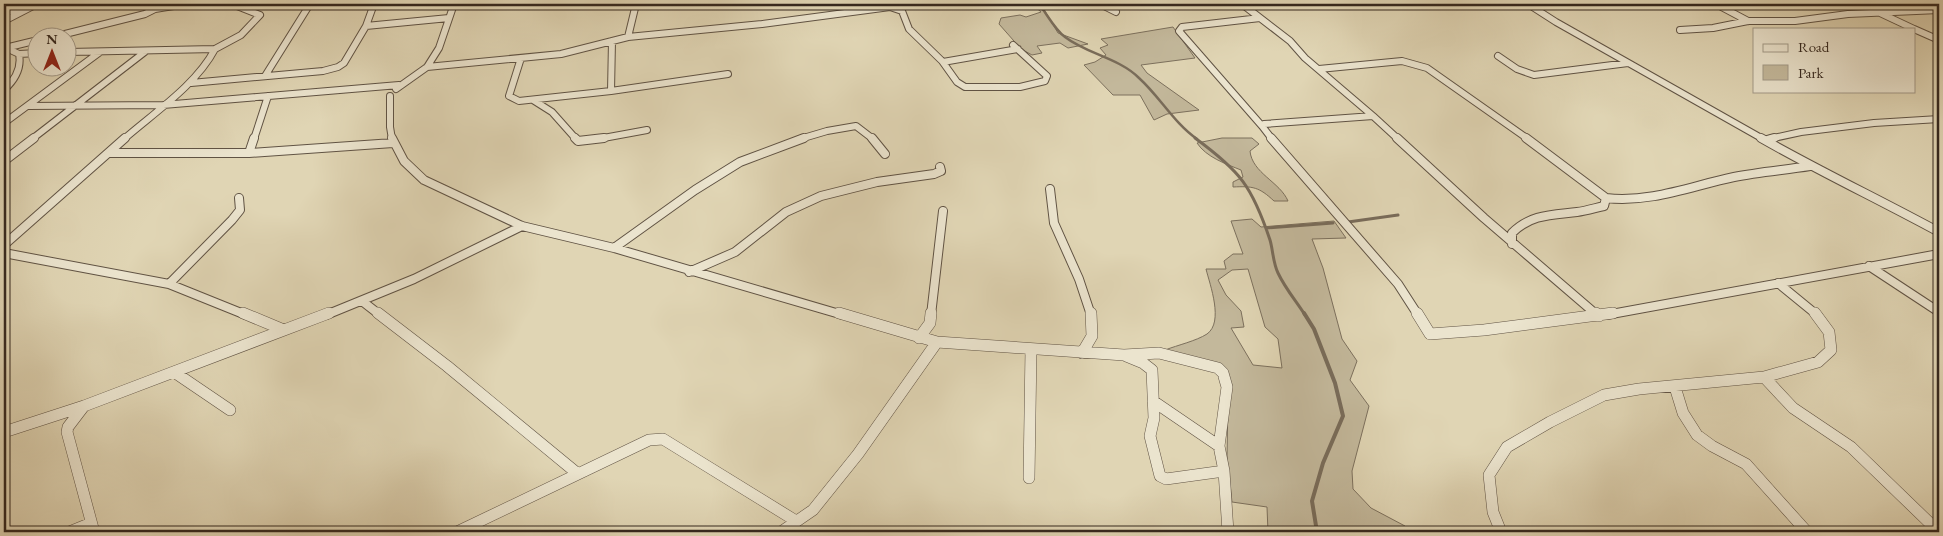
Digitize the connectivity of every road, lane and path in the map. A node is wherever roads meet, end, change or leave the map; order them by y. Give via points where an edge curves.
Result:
1 (37, 4) edge
2 (149, 4) edge
3 (186, 4) edge
4 (232, 4) edge
5 (310, 4) edge
6 (374, 4) edge
7 (454, 4) edge
8 (636, 4) edge
9 (860, 4) edge
10 (1100, 4) edge
11 (1242, 4) edge
12 (1528, 4) edge
13 (1716, 4) edge
14 (26, 9) junction
15 (155, 10) junction
16 (867, 10) junction
17 (1939, 10) edge
18 (4, 11) edge
19 (1116, 12) dead end
20 (1878, 12) junction
21 (449, 18) junction
22 (1260, 18) junction
23 (4, 21) edge
24 (1748, 21) junction
25 (366, 26) junction
26 (1912, 28) edge
27 (1680, 30) dead end
28 (1916, 30) edge
29 (78, 31) edge
30 (628, 37) junction
31 (1939, 40) edge
32 (28, 42) edge
33 (612, 42) junction
34 (4, 48) edge
35 (215, 49) junction
36 (146, 51) junction
37 (78, 52) edge
38 (100, 52) junction
39 (19, 54) junction
40 (28, 54) edge
41 (1498, 56) dead end
42 (521, 58) junction
43 (943, 62) junction
44 (1628, 63) junction
45 (427, 66) junction
46 (1318, 69) junction
47 (728, 74) dead end
48 (1534, 75) junction
49 (265, 76) junction
50 (191, 83) junction
51 (1526, 83) dead end
52 (398, 86) junction
53 (371, 88) junction
54 (4, 90) edge
55 (611, 91) junction
56 (268, 96) junction
57 (390, 96) junction
58 (533, 100) junction
59 (163, 105) junction
60 (28, 106) junction
61 (75, 106) junction
62 (1373, 116) junction
63 (1939, 118) edge
64 (4, 122) edge
65 (1262, 126) junction
66 (647, 130) dead end
67 (1767, 140) junction
68 (393, 143) junction
69 (110, 153) junction
70 (249, 153) junction
71 (885, 154) dead end
72 (4, 161) edge
73 (940, 166) dead end
74 (1810, 166) junction
75 (1050, 189) dead end
76 (239, 198) dead end
77 (1606, 198) junction
78 (943, 211) dead end
79 (522, 226) junction
80 (1939, 232) edge
81 (1512, 244) junction
82 (4, 245) edge
83 (614, 248) junction
84 (4, 253) edge
85 (1939, 254) edge
86 (1869, 266) junction
87 (689, 272) junction
88 (1778, 283) junction
89 (169, 284) junction
90 (362, 301) junction
91 (1939, 312) edge
92 (1599, 316) junction
93 (284, 330) junction
94 (919, 338) junction
95 (937, 342) junction
96 (1031, 349) junction
97 (1082, 353) junction
98 (1124, 355) junction
99 (174, 372) junction
100 (1764, 377) junction
101 (1674, 387) junction
102 (1153, 402) junction
103 (84, 406) junction
104 (230, 410) dead end
105 (4, 432) edge
106 (1219, 446) junction
107 (1224, 471) junction
108 (578, 474) junction
109 (1028, 478) dead end
110 (796, 521) junction
111 (92, 528) edge
112 (69, 532) edge
113 (457, 532) edge
114 (781, 532) edge
115 (1228, 532) edge
116 (1502, 532) edge
117 (1807, 532) edge
118 (1939, 532) edge

1 - 14 street
2 - 15 street
3 - 15 street
4 - 35 street via 260,15 241,35
5 - 49 street
6 - 25 street
7 - 21 street
8 - 30 street
9 - 16 street
10 - 19 street
11 - 22 street
12 - 44 street
13 - 24 street
14 - 18 street
14 - 23 street
15 - 29 street
16 - 30 street
16 - 43 street via 899,9 909,29
17 - 20 street
20 - 24 street via 1795,21
20 - 26 street
21 - 25 street
21 - 45 street via 439,48
22 - 46 street via 1290,41
22 - 65 street via 1182,27 1179,31
24 - 27 street
25 - 49 street via 344,63 338,67
28 - 31 street
30 - 33 street
32 - 34 street
33 - 42 street via 561,54
33 - 55 street
34 - 39 street
35 - 36 street
35 - 50 street
36 - 38 street
36 - 61 street
37 - 38 street
38 - 60 street
39 - 40 street
39 - 54 street via 19,71 12,84
41 - 48 street via 1517,69
42 - 45 street
42 - 58 street via 509,96 518,101
43 - 43 street via 1015,47 1048,76 1045,82 1020,86 965,87 957,82
44 - 48 street
44 - 67 street
45 - 52 street
46 - 62 street
46 - 77 street via 1402,62 1427,68
47 - 55 street
48 - 51 street
49 - 50 street
50 - 59 street
52 - 53 street
52 - 57 street
53 - 56 street
53 - 57 street
55 - 58 street
56 - 59 street
56 - 70 street
57 - 68 street
58 - 66 street via 552,112 578,141
59 - 61 street
59 - 69 street
60 - 61 street
60 - 64 street
61 - 72 street
62 - 65 street
62 - 81 street
63 - 67 street via 1865,123 1788,133
65 - 92 street via 1398,284 1430,334
67 - 74 street
68 - 70 street
68 - 79 street via 404,161 424,180
69 - 70 street
69 - 82 street
71 - 83 street via 856,126 795,141 740,162
73 - 87 street via 940,171 934,174 877,180 815,199 767,224 742,247
74 - 77 street via 1735,177 1656,196 1623,201
74 - 80 street
75 - 97 street via 1051,214 1067,256 1077,272 1090,316 1092,336
76 - 89 street via 240,210 232,220
77 - 81 street via 1604,206 1536,216 1512,232
78 - 94 street via 930,323
79 - 83 street
79 - 90 street
81 - 92 street
83 - 87 street
84 - 89 street
85 - 86 street
86 - 88 street
86 - 91 street
87 - 94 street
88 - 92 street
88 - 100 street via 1817,315 1829,332 1831,350 1818,362
89 - 93 street
90 - 93 street
90 - 108 street via 448,366
93 - 99 street
94 - 95 street
95 - 96 street
95 - 110 street via 858,454 813,510
96 - 97 street
96 - 109 street
97 - 98 street
98 - 102 street via 1152,370
98 - 106 street via 1159,353 1218,368 1223,373 1227,388
99 - 103 street
99 - 104 street
100 - 101 street
100 - 118 street via 1793,408 1850,447
101 - 116 street via 1604,396 1507,447 1489,475 1494,512
101 - 117 street via 1683,416 1697,435 1745,463 1791,518
102 - 106 street
102 - 107 street via 1150,436 1160,476 1166,479
103 - 105 street
103 - 111 street via 67,432
106 - 107 street
107 - 115 street
108 - 110 street via 649,440 663,439
108 - 113 street
110 - 114 street
111 - 112 street

